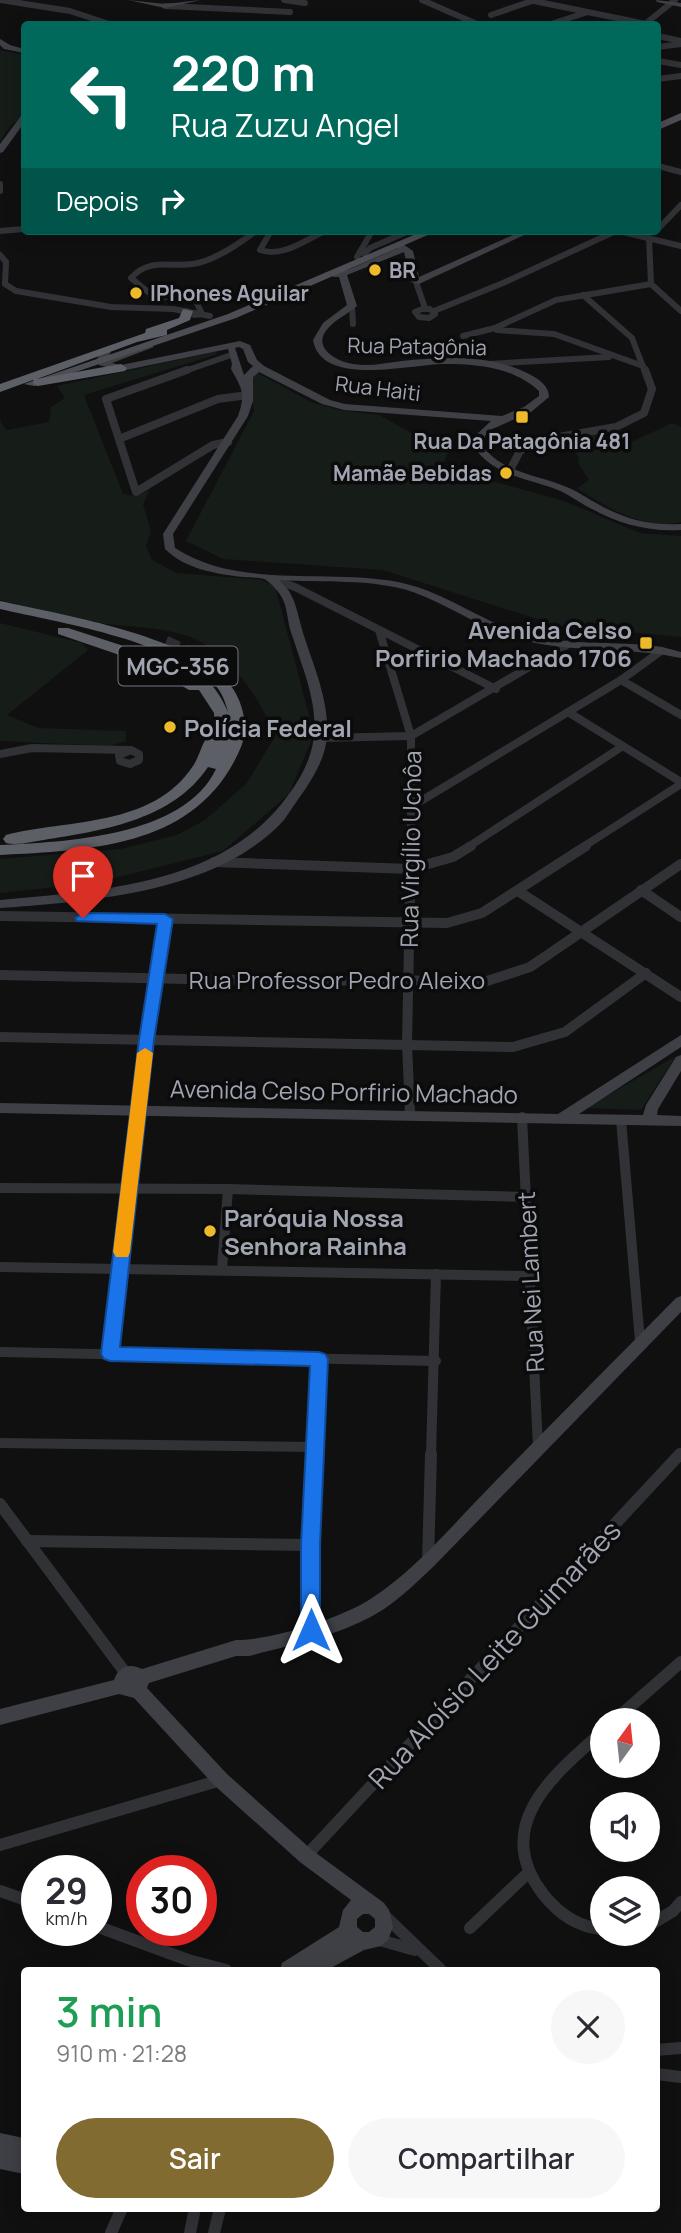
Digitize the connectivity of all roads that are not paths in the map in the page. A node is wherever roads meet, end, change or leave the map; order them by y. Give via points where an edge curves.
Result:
1 (0, 0) edge
2 (132, 0) edge
3 (197, 0) edge
4 (284, 0) edge
5 (422, 0) edge
6 (534, 0) edge
7 (660, 0) edge
8 (8, 1) edge
9 (305, 3) dead end
10 (676, 3) edge
11 (165, 6) junction
12 (290, 12) dead end
13 (589, 12) junction
14 (491, 15) dead end
15 (84, 21) edge
16 (99, 21) edge
17 (470, 21) edge
18 (560, 21) edge
19 (631, 21) edge
20 (649, 21) edge
21 (661, 37) edge
22 (0, 41) edge
23 (681, 42) edge
24 (661, 46) edge
25 (21, 50) edge
26 (661, 62) edge
27 (681, 65) edge
28 (681, 76) edge
29 (661, 80) edge
30 (681, 116) edge
31 (21, 122) edge
32 (681, 123) edge
33 (661, 126) edge
34 (661, 132) edge
35 (0, 149) edge
36 (661, 167) edge
37 (681, 172) edge
38 (0, 184) edge
39 (0, 191) edge
40 (681, 205) edge
41 (661, 226) edge
42 (21, 229) edge
43 (0, 231) edge
44 (250, 235) edge
45 (269, 235) edge
46 (316, 235) edge
47 (370, 235) edge
48 (400, 235) edge
49 (407, 235) edge
50 (424, 235) edge
51 (520, 235) edge
52 (608, 235) edge
53 (635, 235) edge
54 (652, 235) edge
55 (649, 238) junction
56 (401, 247) junction
57 (681, 247) edge
58 (0, 255) edge
59 (361, 255) junction
60 (340, 275) junction
61 (321, 279) junction
62 (416, 282) junction
63 (651, 284) junction
64 (583, 295) junction
65 (352, 306) junction
66 (681, 311) edge
67 (197, 314) junction
68 (353, 324) dead end
69 (493, 330) junction
70 (163, 332) joint
71 (463, 336) dead end
72 (146, 342) junction
73 (613, 356) junction
74 (235, 357) junction
75 (104, 358) junction
76 (121, 364) junction
77 (479, 364) junction
78 (643, 366) junction
79 (255, 367) junction
80 (30, 381) junction
81 (0, 388) edge
82 (248, 392) junction
83 (0, 394) edge
84 (501, 419) junction
85 (119, 439) junction
86 (228, 442) junction
87 (510, 470) junction
88 (681, 527) edge
89 (282, 580) junction
90 (0, 605) edge
91 (37, 613) junction
92 (0, 614) edge
93 (60, 630) junction
94 (379, 630) junction
95 (164, 642) tunnel mouth
96 (570, 643) junction
97 (102, 645) junction
98 (661, 652) junction
99 (681, 655) edge
100 (144, 669) tunnel mouth
101 (621, 680) junction
102 (496, 688) junction
103 (568, 712) junction
104 (681, 715) edge
105 (411, 736) junction
106 (321, 738) junction
107 (623, 746) junction
108 (0, 748) edge
109 (16, 750) junction
110 (128, 750) dead end
111 (0, 754) edge
112 (681, 783) edge
113 (411, 807) junction
114 (2, 844) edge
115 (213, 862) junction
116 (681, 864) edge
117 (411, 869) junction
118 (641, 890) junction
119 (518, 891) junction
120 (0, 904) edge
121 (0, 916) edge
122 (681, 917) edge
123 (165, 919) junction
124 (411, 922) junction
125 (584, 932) junction
126 (646, 974) junction
127 (0, 975) edge
128 (156, 977) junction
129 (407, 980) junction
130 (681, 997) edge
131 (0, 1037) edge
132 (146, 1040) junction
133 (681, 1040) edge
134 (407, 1044) junction
135 (681, 1060) edge
136 (0, 1108) edge
137 (138, 1110) junction
138 (410, 1114) junction
139 (522, 1117) junction
140 (562, 1118) junction
141 (649, 1119) junction
142 (621, 1120) junction
143 (681, 1121) edge
144 (0, 1188) edge
145 (228, 1189) junction
146 (129, 1190) junction
147 (526, 1197) junction
148 (0, 1267) edge
149 (120, 1268) junction
150 (222, 1269) junction
151 (436, 1274) junction
152 (529, 1276) junction
153 (681, 1301) edge
154 (640, 1341) junction
155 (0, 1352) edge
156 (110, 1354) junction
157 (319, 1359) junction
158 (436, 1361) junction
159 (0, 1443) edge
160 (316, 1447) junction
161 (538, 1447) junction
162 (681, 1453) edge
163 (0, 1504) edge
164 (27, 1541) junction
165 (310, 1545) junction
166 (428, 1561) junction
167 (311, 1630) junction
168 (681, 1662) edge
169 (133, 1682) junction
170 (629, 1708) edge
171 (1, 1714) edge
172 (590, 1743) edge
173 (221, 1780) junction
174 (0, 1845) edge
175 (313, 1861) junction
176 (529, 1872) junction
177 (0, 1891) edge
178 (21, 1898) edge
179 (681, 1902) edge
180 (354, 1909) junction
181 (377, 1909) junction
182 (660, 1919) edge
183 (590, 1925) edge
184 (470, 1928) dead end
185 (112, 1932) edge
186 (362, 1937) junction
187 (419, 1951) junction
188 (188, 1960) junction
189 (198, 1967) edge
190 (215, 1967) edge
191 (296, 1967) edge
192 (314, 1967) edge
193 (438, 1967) edge
194 (681, 2048) edge
195 (660, 2050) edge
196 (660, 2074) edge
197 (681, 2077) edge
198 (0, 2143) edge
199 (21, 2147) edge
200 (0, 2159) edge
201 (21, 2163) edge
202 (120, 2212) edge
203 (194, 2212) edge
204 (219, 2212) edge
205 (113, 2229) edge
206 (190, 2233) edge
207 (214, 2233) edge

1 - 8 street
2 - 11 street
3 - 11 street
4 - 9 street
5 - 17 street
6 - 13 street
6 - 14 street
7 - 10 street
8 - 15 street
8 - 16 street via 70,11
10 - 20 street
11 - 12 street
13 - 18 street
13 - 19 street
21 - 23 street
22 - 25 street
23 - 24 street
26 - 27 street
28 - 29 street
30 - 33 main road
31 - 35 street
32 - 34 main road
36 - 37 street
38 - 39 street
40 - 41 street
42 - 43 street
44 - 67 street via 215,258 189,265 158,263 136,270 131,278 153,296 198,301
45 - 46 street via 260,250 264,253 279,252
47 - 59 street
48 - 59 street
49 - 59 main road
50 - 56 main road
51 - 62 street
52 - 62 street via 434,311 425,309
53 - 55 street
54 - 55 street
55 - 57 street
55 - 63 street
56 - 60 street
56 - 61 main road
56 - 62 street via 408,251
58 - 67 street via 6,262 5,284 16,291
59 - 67 main road
60 - 61 street
60 - 65 street
61 - 72 main road via 176,336
63 - 64 street
63 - 66 street
64 - 69 street via 545,303
64 - 78 street via 632,338
65 - 68 street
65 - 77 street, Rua Patagônia via 324,326 319,336 318,346 326,359 354,367
67 - 70 main road
67 - 72 highway via 154,329
69 - 71 street
69 - 73 street via 554,334
70 - 72 highway
72 - 75 main road
72 - 76 street
72 - 80 highway
73 - 77 street
73 - 78 street
74 - 76 street via 217,349
74 - 79 street
74 - 79 street via 246,346
74 - 82 street
74 - 85 street via 106,399
75 - 76 street
75 - 80 main road
76 - 80 highway
77 - 84 street, Rua Patagônia via 527,374 544,390 544,397 530,411
78 - 87 street via 652,388 644,413 616,428 527,446
79 - 82 street via 248,376
79 - 84 street, Rua Haiti via 344,407
80 - 81 highway
80 - 83 highway
82 - 85 street via 218,399
82 - 86 street via 246,408
84 - 87 street, Rua Patagônia via 482,433 478,446 491,462
85 - 86 street via 136,492 213,445
86 - 89 street via 172,527 170,549 189,563
87 - 88 street, Rua Patagônia via 639,525
89 - 94 street
89 - 96 street via 317,578 408,588 513,634
89 - 106 street via 319,706
90 - 91 highway, MGC-356
91 - 95 highway
91 - 114 highway, MGC-356 via 142,642 199,667 216,677 227,692 239,731 212,787 163,823 80,846
92 - 93 highway, MGC-356
93 - 97 highway
93 - 114 highway, MGC-356 via 141,649 184,669 218,702 225,733 205,780 155,817 81,836
94 - 102 street
94 - 105 street, Rua Virgílio Uchôa
96 - 98 street
96 - 102 street
97 - 100 highway
97 - 114 highway via 167,668 195,688 212,714 210,750 184,785 147,810 106,824
98 - 99 street
98 - 101 street
101 - 103 street
101 - 104 street
102 - 105 street
103 - 107 street
103 - 113 street
105 - 106 street
105 - 113 street, Rua Virgílio Uchôa
106 - 115 street via 295,799 253,839
107 - 112 street
107 - 117 street via 453,857
108 - 109 street
109 - 110 street
109 - 111 street
112 - 119 street
113 - 117 street, Rua Virgílio Uchôa
115 - 117 street
115 - 120 street via 122,891
116 - 118 street, Rua Professor Pedro Aleixo
117 - 124 street, Rua Virgílio Uchôa
118 - 122 street
118 - 125 street, Rua Professor Pedro Aleixo
119 - 124 street via 466,919
119 - 125 street
121 - 123 street
123 - 124 street
123 - 128 street
124 - 129 street, Rua Virgílio Uchôa
125 - 126 street
125 - 129 street, Rua Professor Pedro Aleixo via 506,977 478,984
126 - 130 street
126 - 134 street via 565,1032 539,1042 513,1047
127 - 128 street, Rua Professor Pedro Aleixo
128 - 129 street, Rua Professor Pedro Aleixo
128 - 132 street
129 - 134 street, Rua Virgílio Uchôa
131 - 132 street
132 - 134 street
132 - 137 street
133 - 140 street
134 - 138 street, Rua Virgílio Uchôa
135 - 141 street
136 - 137 street, Avenida Celso Porfirio Machado
137 - 138 street, Avenida Celso Porfirio Machado
137 - 146 street
138 - 139 street, Avenida Celso Porfirio Machado
139 - 140 street, Avenida Celso Porfirio Machado
139 - 147 street, Rua Nei Lambert
140 - 142 street, Avenida Celso Porfirio Machado
141 - 142 street, Avenida Celso Porfirio Machado
141 - 143 street, Avenida Celso Porfirio Machado
142 - 154 street
144 - 146 street
145 - 146 street
145 - 147 street
145 - 150 street
146 - 149 street
147 - 152 street, Rua Nei Lambert
148 - 149 street
149 - 150 street
149 - 156 street
150 - 151 street
151 - 152 street
151 - 158 street
152 - 161 street, Rua Nei Lambert
153 - 154 street
154 - 161 street
155 - 156 street
156 - 157 street
157 - 158 street
157 - 160 street
158 - 166 street
159 - 160 street
160 - 165 street
161 - 166 street
162 - 175 street, Rua Aloísio Leite Guimarães
163 - 164 street
164 - 165 street
164 - 169 street
165 - 167 street
166 - 167 street via 368,1610
167 - 169 street via 249,1648 239,1656
168 - 170 street
169 - 171 street
169 - 173 street
172 - 176 street via 536,1797 526,1821 523,1846
173 - 174 street
173 - 175 street
175 - 180 street
175 - 181 street
176 - 183 street via 550,1902 569,1918
176 - 184 street
177 - 178 street
179 - 182 street
180 - 181 street via 364,1905
180 - 186 street via 348,1917
181 - 186 street via 384,1926
181 - 187 street
185 - 188 street
186 - 187 street
186 - 191 street
186 - 192 street
187 - 193 street
188 - 189 street
188 - 190 street
194 - 195 street
196 - 197 street
198 - 199 street
200 - 201 street
202 - 205 street
203 - 206 street
204 - 207 street

